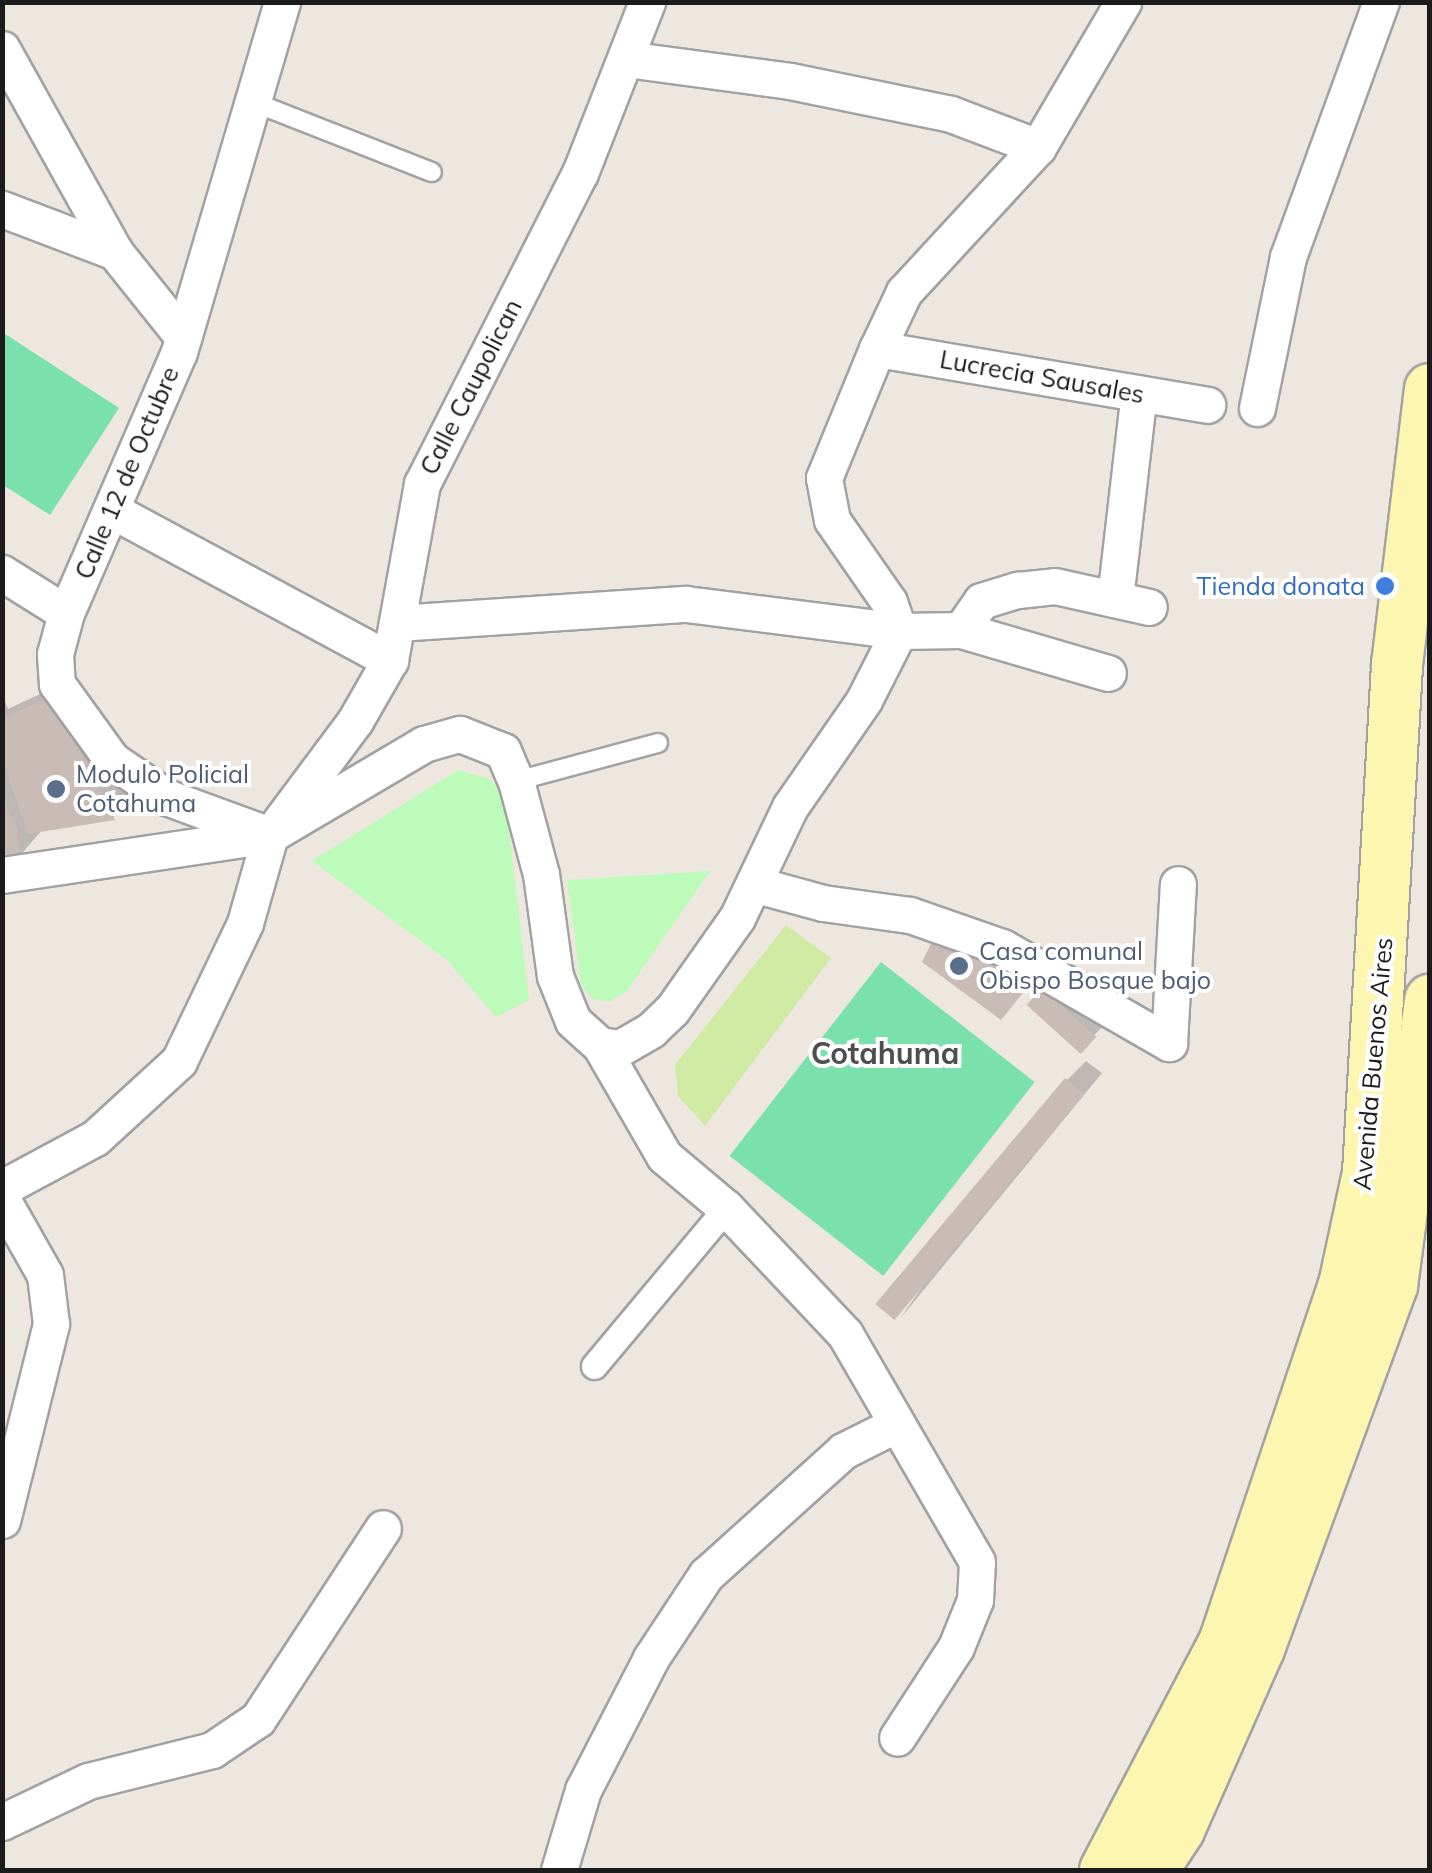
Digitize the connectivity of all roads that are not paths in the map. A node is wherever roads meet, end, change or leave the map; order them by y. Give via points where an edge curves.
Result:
1 (282, 2) edge
2 (647, 2) edge
3 (1123, 2) edge
4 (1381, 2) edge
5 (2, 49) edge
6 (626, 58) junction
7 (253, 102) junction
8 (1038, 147) junction
9 (432, 172) dead end
10 (2, 209) edge
11 (115, 252) junction
12 (184, 337) junction
13 (877, 349) junction
14 (1430, 389) edge
15 (1138, 393) junction
16 (1207, 406) dead end
17 (1257, 408) dead end
18 (111, 510) junction
19 (2, 573) edge
20 (66, 613) junction
21 (397, 623) junction
22 (960, 630) junction
23 (898, 631) junction
24 (390, 660) junction
25 (1108, 672) dead end
26 (658, 743) dead end
27 (516, 780) junction
28 (270, 835) junction
29 (2, 874) edge
30 (1178, 884) dead end
31 (757, 885) junction
32 (1430, 1000) edge
33 (600, 1045) junction
34 (12, 1172) edge
35 (2, 1199) edge
36 (726, 1208) junction
37 (594, 1366) dead end
38 (898, 1424) junction
39 (2, 1520) edge
40 (383, 1528) dead end
41 (898, 1738) dead end
42 (2, 1822) edge
43 (559, 1870) edge
44 (1104, 1870) edge
45 (1154, 1870) edge

1 - 7 street, Calle 12 de Octubre
2 - 6 street, Calle Caupolican
3 - 8 street
4 - 17 street via 1288,258
5 - 11 street
6 - 8 street via 790,81 951,114
6 - 21 street, Calle Caupolican via 580,173 422,484
7 - 9 lane
7 - 12 street, Calle 12 de Octubre
8 - 13 street via 904,292
10 - 11 street
11 - 12 street
12 - 18 street, Calle 12 de Octubre
13 - 15 street, Lucrecia Sausales
13 - 23 street via 824,478 832,520 889,602
14 - 44 main road, Avenida Buenos Aires via 1397,665 1368,1174 1344,1285 1225,1640
15 - 16 street, Lucrecia Sausales
15 - 22 street via 1132,603 1055,586 1018,590 981,601
18 - 20 street, Calle 12 de Octubre
18 - 24 street
19 - 20 street
20 - 28 street, Calle 12 de Octubre via 55,654 57,684 102,748 166,797
21 - 23 street via 686,604
21 - 24 street, Calle Caupolican
22 - 23 street
22 - 25 street
23 - 31 street via 864,700 790,807
24 - 28 street, Calle Caupolican via 356,721
26 - 27 lane
27 - 28 street via 503,751 460,734 424,744
27 - 33 street via 564,1005
28 - 29 street
28 - 34 street, Calle Caupolican via 245,923 179,1060 95,1138
30 - 31 street via 1168,1043 1002,947 910,915 822,903
31 - 33 street via 672,1010 620,1048
32 - 45 main road, Avenida Buenos Aires via 1392,1286 1259,1648 1179,1830
33 - 36 street via 664,1156
35 - 39 street via 45,1275 52,1324
36 - 37 street
36 - 38 street via 824,1306
38 - 41 street via 977,1562 975,1600 956,1647
38 - 43 street via 843,1452 706,1575 651,1658 584,1790
40 - 42 street via 258,1718 212,1750 88,1781

